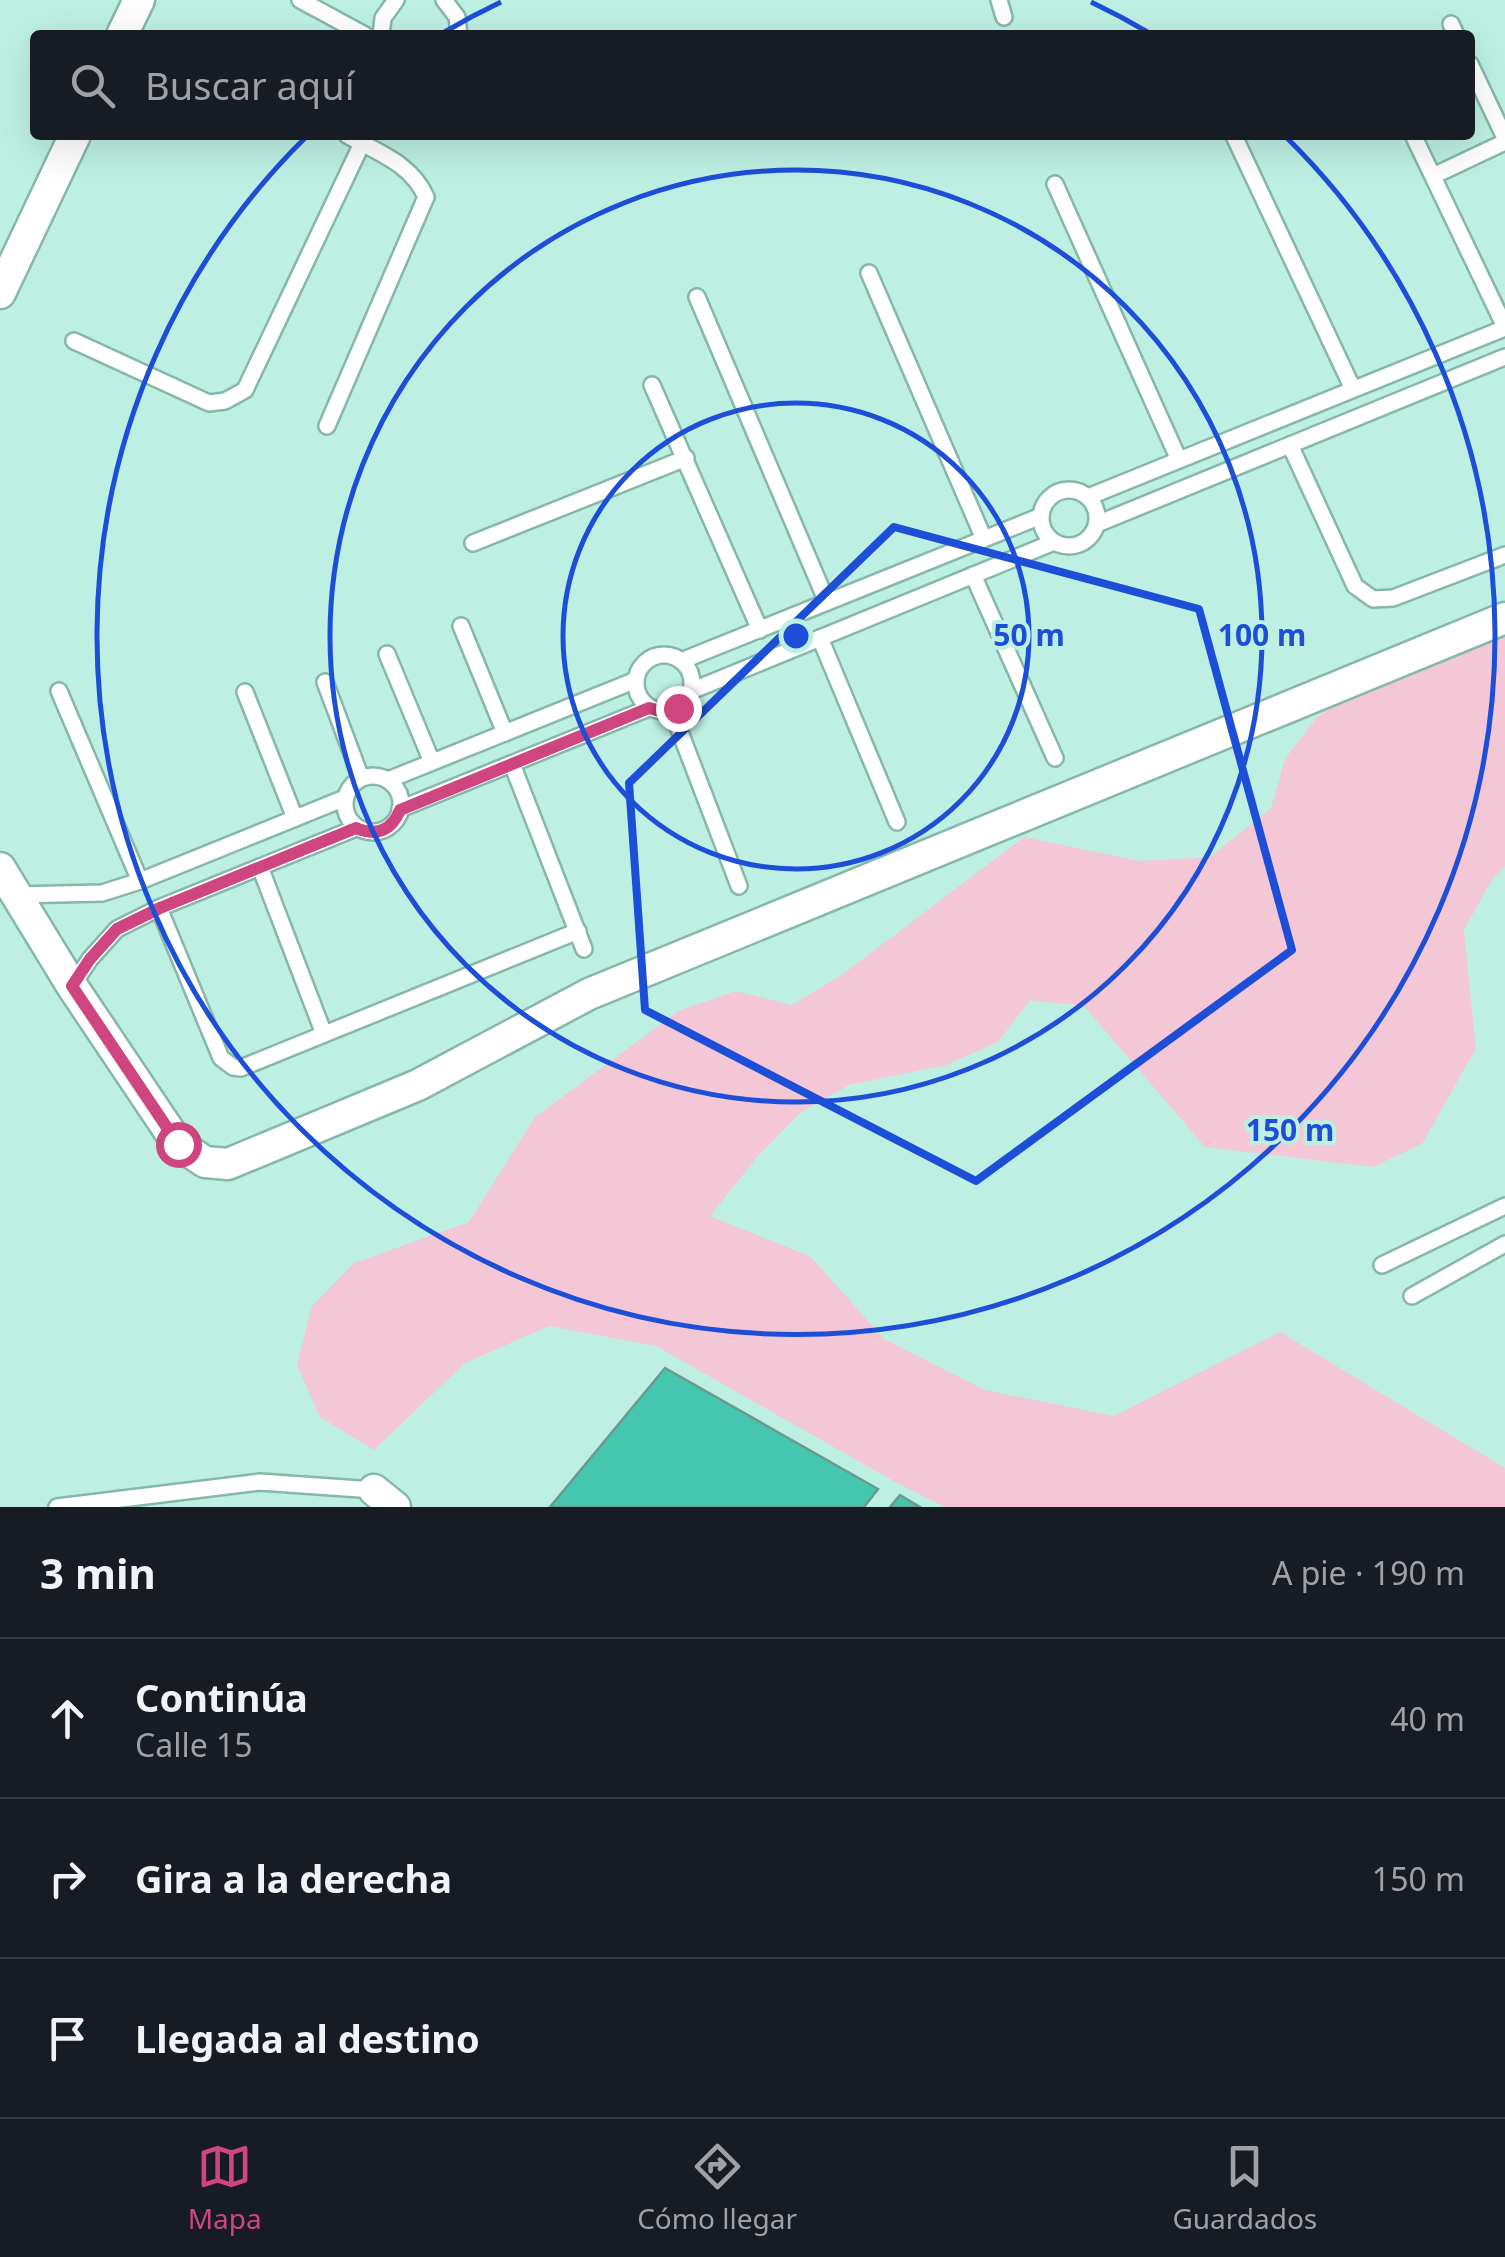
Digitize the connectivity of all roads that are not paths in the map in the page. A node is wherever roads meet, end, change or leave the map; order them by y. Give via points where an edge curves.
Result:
1 (139, 0) edge
2 (300, 0) edge
3 (396, 0) edge
4 (444, 0) edge
5 (999, 0) edge
6 (1004, 18) dead end
7 (124, 30) edge
8 (355, 30) edge
9 (381, 30) edge
10 (458, 30) edge
11 (1475, 75) edge
12 (73, 140) edge
13 (358, 140) edge
14 (362, 140) edge
15 (1236, 140) edge
16 (1415, 140) edge
17 (1505, 140) edge
18 (1432, 176) junction
19 (1055, 184) dead end
20 (869, 274) dead end
21 (0, 293) edge
22 (697, 296) dead end
23 (1505, 328) edge
24 (74, 341) dead end
25 (1505, 357) edge
26 (652, 385) dead end
27 (1353, 390) junction
28 (327, 426) dead end
29 (1290, 445) junction
30 (686, 458) junction
31 (1179, 460) junction
32 (1088, 497) junction
33 (1041, 516) junction
34 (1097, 524) junction
35 (984, 539) junction
36 (1054, 542) junction
37 (473, 543) dead end
38 (1505, 555) edge
39 (973, 575) junction
40 (828, 602) junction
41 (1505, 618) edge
42 (461, 626) dead end
43 (760, 630) junction
44 (820, 638) junction
45 (388, 654) dead end
46 (682, 661) junction
47 (636, 680) junction
48 (325, 682) dead end
49 (59, 691) dead end
50 (691, 691) junction
51 (244, 692) dead end
52 (649, 708) junction
53 (672, 710) junction
54 (505, 733) junction
55 (1055, 758) dead end
56 (432, 762) junction
57 (512, 764) junction
58 (361, 778) junction
59 (388, 780) junction
60 (345, 798) junction
61 (400, 810) junction
62 (295, 818) junction
63 (897, 822) dead end
64 (356, 828) junction
65 (260, 867) junction
66 (8, 881) edge
67 (140, 881) junction
68 (739, 886) dead end
69 (160, 908) junction
70 (578, 931) junction
71 (584, 949) dead end
72 (72, 986) junction
73 (324, 1034) junction
74 (1505, 1206) edge
75 (1505, 1244) edge
76 (1382, 1265) dead end
77 (1412, 1296) dead end
78 (385, 1499) edge
79 (57, 1507) edge

1 - 7 street
2 - 8 lane
3 - 9 lane
4 - 10 lane
5 - 6 lane
11 - 17 lane
12 - 21 street
13 - 24 lane via 245,390 225,402 209,402
14 - 28 lane via 417,177 426,197
15 - 27 lane
16 - 18 lane
17 - 18 lane
18 - 23 lane
19 - 31 lane
20 - 35 lane
22 - 40 lane
23 - 27 lane
25 - 29 lane
26 - 30 lane
27 - 31 lane
29 - 34 lane
29 - 38 lane via 1355,586 1374,599 1393,598
30 - 37 lane
30 - 43 lane
31 - 32 lane
32 - 33 lane via 1063,490
32 - 34 lane
33 - 35 lane
33 - 36 lane
34 - 36 lane via 1080,544
35 - 40 lane
36 - 39 lane
39 - 44 lane
39 - 55 lane
40 - 43 lane
41 - 72 street via 589,994 418,1085 228,1164 205,1162 178,1144
42 - 54 lane
43 - 46 lane
44 - 50 lane
44 - 63 lane
45 - 56 lane
46 - 47 lane via 657,656 643,664
46 - 50 lane
47 - 52 lane
47 - 54 lane
48 - 58 lane
49 - 67 lane
50 - 53 lane
51 - 62 lane
52 - 53 lane
52 - 57 lane
53 - 68 lane
54 - 56 lane
56 - 59 lane
57 - 61 lane
57 - 70 lane
58 - 59 lane
58 - 60 lane
59 - 61 lane via 399,793
60 - 62 lane
60 - 64 lane
61 - 64 lane via 383,830
62 - 67 lane
64 - 65 lane
65 - 69 lane
65 - 73 lane
66 - 67 lane via 102,893
66 - 72 street
69 - 72 lane via 117,929
69 - 73 lane via 226,1064 249,1066
70 - 71 lane
70 - 73 lane
74 - 76 lane
75 - 77 lane
78 - 79 lane via 260,1482

